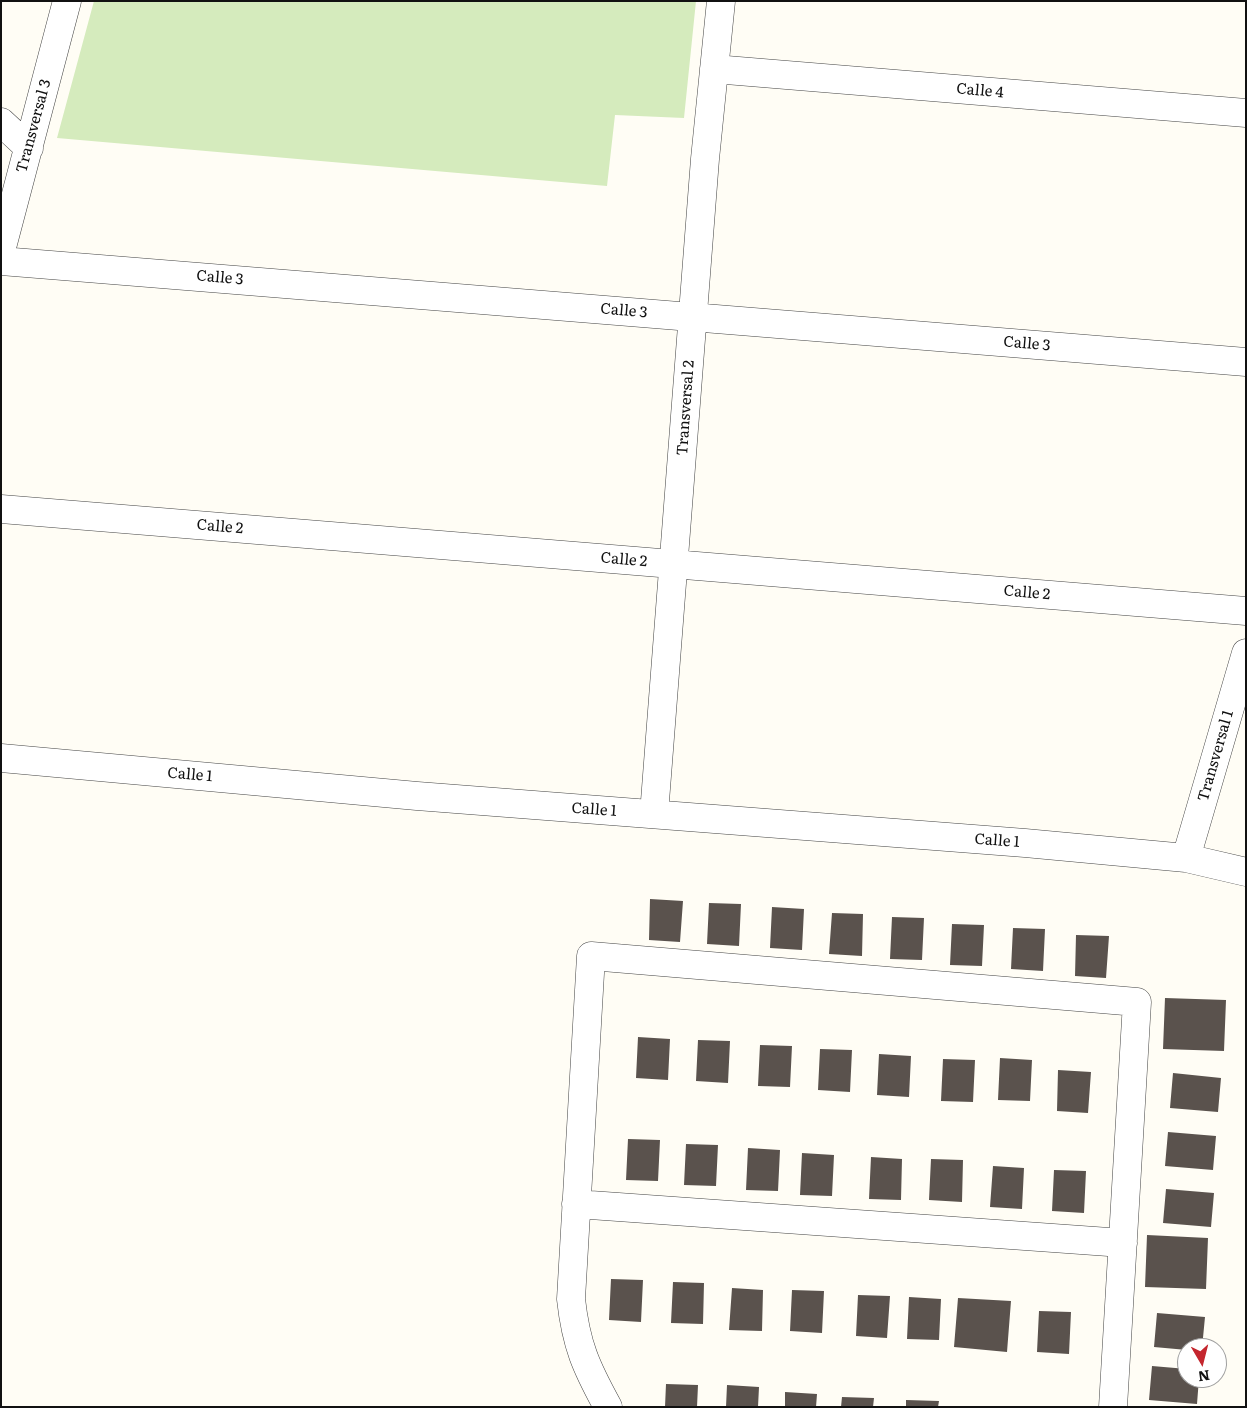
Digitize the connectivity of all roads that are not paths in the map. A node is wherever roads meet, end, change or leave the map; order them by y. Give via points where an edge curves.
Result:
1 (67, 1) edge
2 (721, 1) edge
3 (714, 69) junction
4 (1246, 113) edge
5 (1, 122) edge
6 (29, 148) junction
7 (1, 251) edge
8 (1, 261) edge
9 (693, 317) junction
10 (1246, 362) edge
11 (1, 509) edge
12 (674, 564) junction
13 (1246, 611) edge
14 (1246, 653) edge
15 (1, 758) edge
16 (654, 814) junction
17 (1186, 858) junction
18 (1246, 872) edge
19 (576, 1204) junction
20 (1123, 1243) junction
21 (608, 1407) edge
22 (1113, 1407) edge

1 - 6 street, Transversal 3
2 - 3 street, Transversal 2
3 - 4 street, Calle 4
3 - 9 street, Transversal 2
5 - 6 street
6 - 7 street, Transversal 3
8 - 9 street, Calle 3
9 - 10 street, Calle 3
9 - 12 street, Transversal 2
11 - 12 street, Calle 2
12 - 13 street, Calle 2
12 - 16 street, Transversal 2
14 - 17 street, Transversal 1
15 - 16 street, Calle 1 via 426,797
16 - 17 street, Calle 1
17 - 18 street, Calle 1
19 - 20 street
19 - 20 street via 591,956 1137,1002
19 - 21 street via 573,1321 585,1365
20 - 22 street

